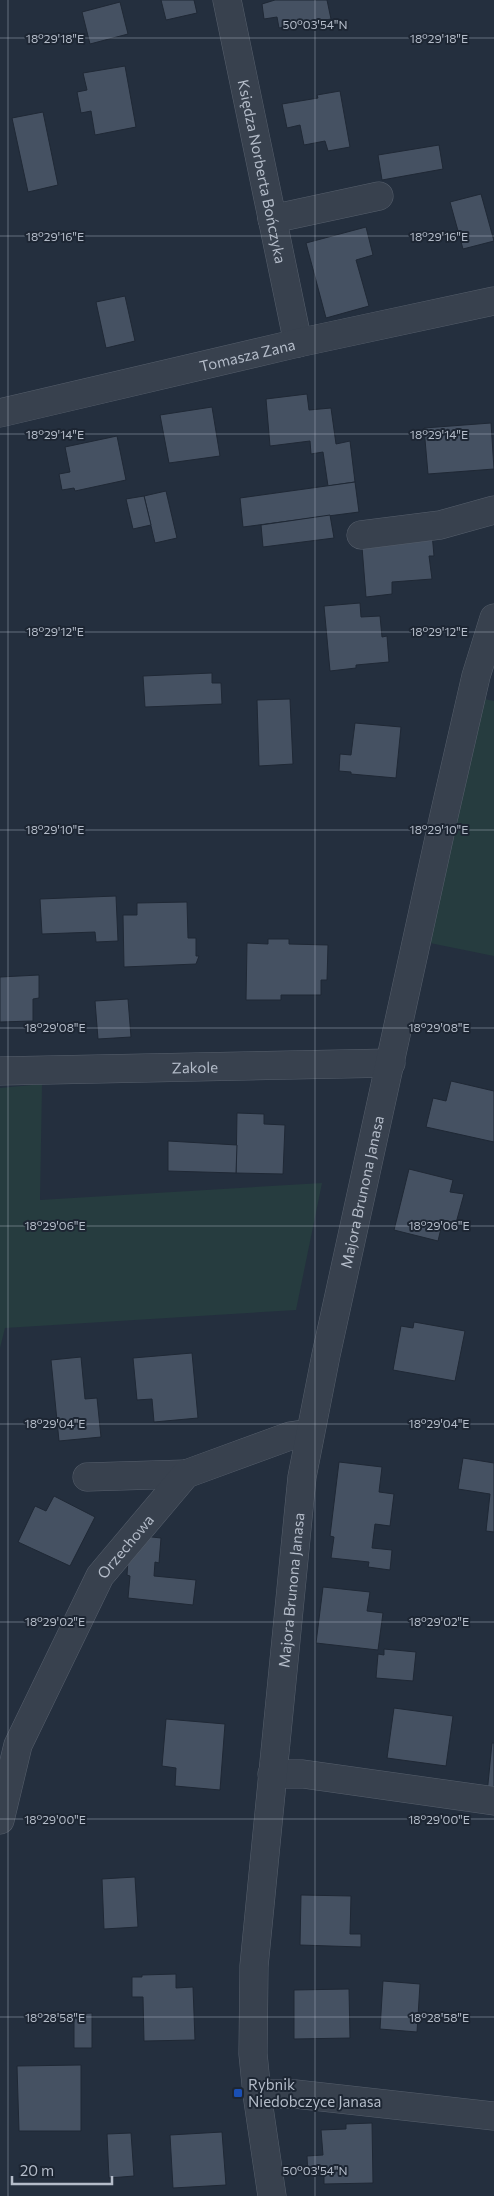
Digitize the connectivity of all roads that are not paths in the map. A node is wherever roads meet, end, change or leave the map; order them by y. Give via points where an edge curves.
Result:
1 (227, 0) edge
2 (379, 196) dead end
3 (272, 219) junction
4 (494, 301) edge
5 (298, 344) junction
6 (0, 413) edge
7 (494, 510) edge
8 (361, 535) dead end
9 (494, 618) edge
10 (391, 1063) junction
11 (0, 1071) edge
12 (310, 1433) junction
13 (186, 1474) junction
14 (87, 1476) dead end
15 (9, 1745) edge
16 (272, 1774) junction
17 (494, 1801) edge
18 (0, 1820) edge
19 (257, 2094) junction
20 (494, 2116) edge
21 (272, 2196) edge

1 - 3 street, Księdza Norberta Bończyka
2 - 3 street
3 - 5 street, Księdza Norberta Bończyka
4 - 5 street, Tomasza Zana
5 - 6 street, Tomasza Zana
7 - 8 street via 440,526
9 - 10 street, Majora Brunona Janasa via 455,766
10 - 11 street, Zakole
10 - 12 street, Majora Brunona Janasa
12 - 13 street, Orzechowa via 290,1436
12 - 16 street, Majora Brunona Janasa via 298,1511
13 - 14 street
13 - 15 street, Orzechowa via 100,1576
15 - 18 street, Orzechowa
16 - 17 street via 303,1774
16 - 19 street, Majora Brunona Janasa via 254,1966 252,2038
19 - 20 street via 295,2094
19 - 21 street, Majora Brunona Janasa

